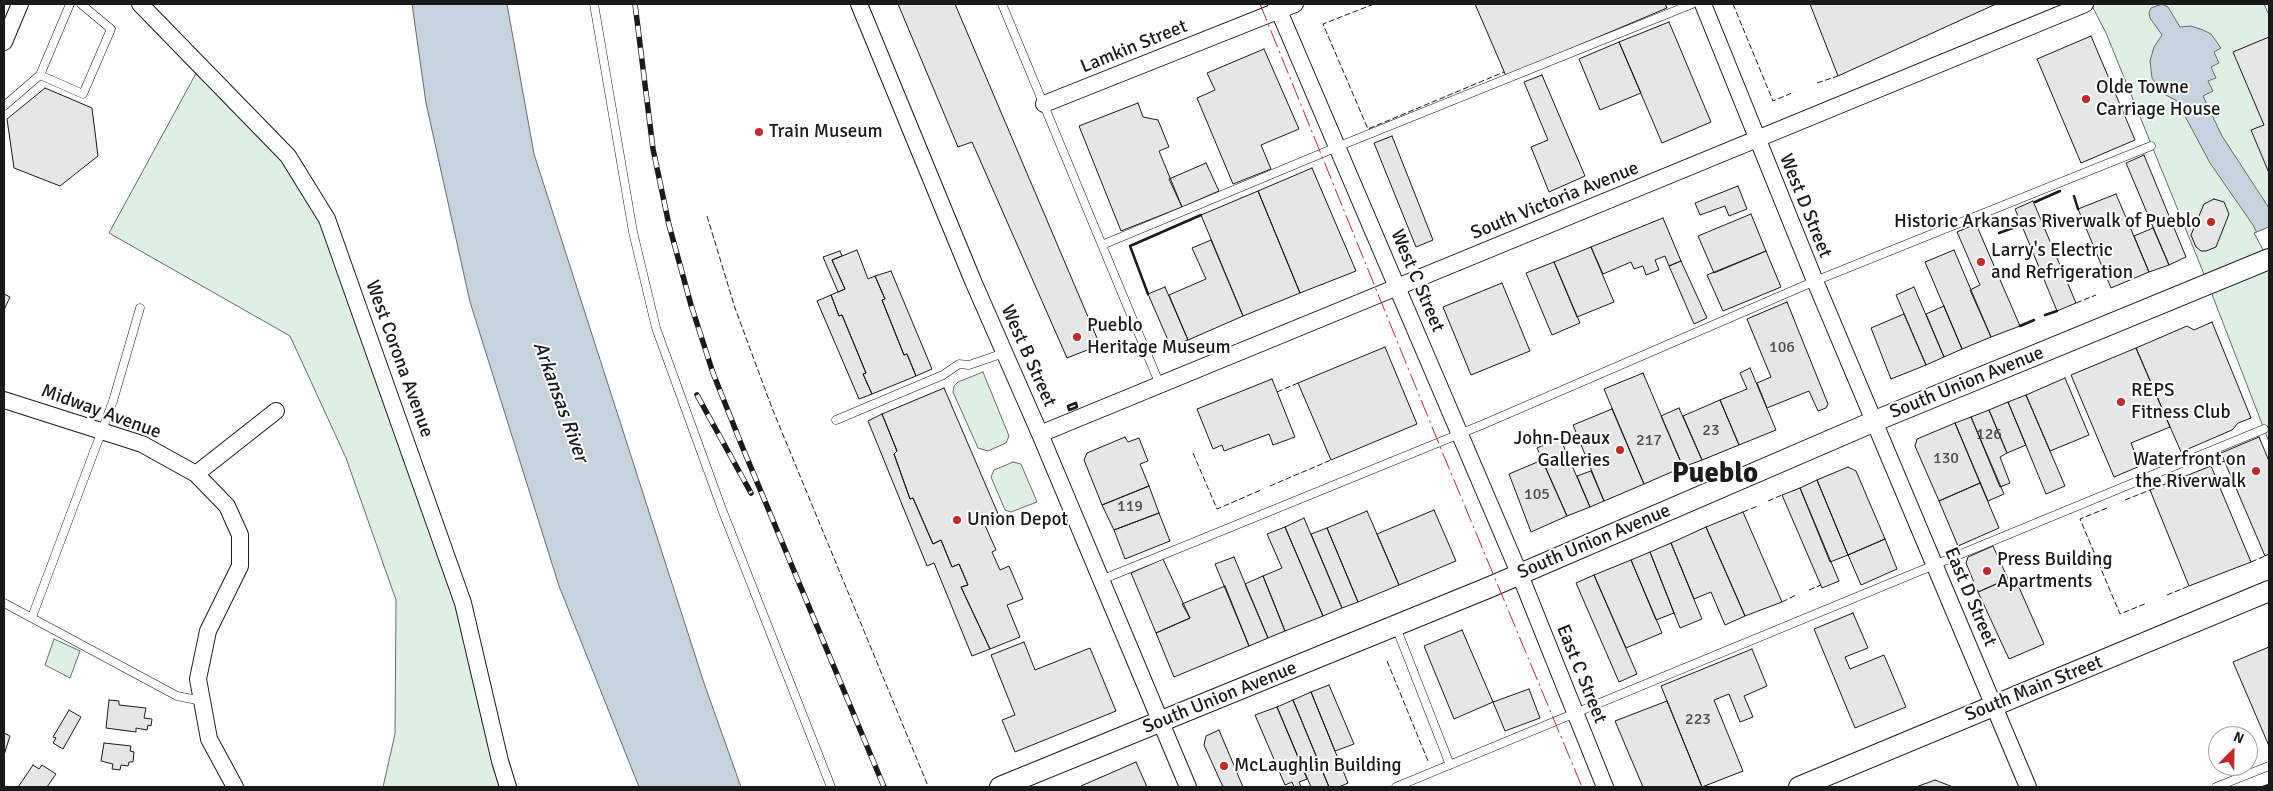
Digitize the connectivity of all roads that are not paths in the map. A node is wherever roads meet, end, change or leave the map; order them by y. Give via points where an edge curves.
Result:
1 (20, 4) edge
2 (70, 4) edge
3 (81, 4) edge
4 (140, 4) edge
5 (594, 4) edge
6 (860, 4) edge
7 (1002, 4) edge
8 (1295, 4) edge
9 (1692, 4) edge
10 (1703, 4) edge
11 (2085, 4) edge
12 (1278, 7) edge
13 (4, 42) edge
14 (40, 76) junction
15 (1044, 104) junction
16 (4, 106) edge
17 (1756, 140) junction
18 (2151, 146) dead end
19 (1337, 147) junction
20 (1102, 245) junction
21 (2269, 259) edge
22 (1815, 281) junction
23 (1398, 287) junction
24 (140, 308) dead end
25 (1004, 353) junction
26 (1160, 385) junction
27 (4, 400) edge
28 (276, 412) dead end
29 (836, 420) dead end
30 (1875, 421) junction
31 (2264, 428) dead end
32 (102, 431) junction
33 (1040, 434) junction
34 (1460, 434) junction
35 (196, 474) junction
36 (1934, 563) junction
37 (1520, 575) junction
38 (1100, 580) junction
39 (2269, 592) edge
40 (4, 602) edge
41 (32, 617) junction
42 (1396, 626) junction
43 (202, 701) junction
44 (1994, 706) junction
45 (1576, 714) junction
46 (1162, 723) junction
47 (1450, 765) junction
48 (2269, 766) edge
49 (235, 787) edge
50 (508, 787) edge
51 (831, 787) edge
52 (1000, 787) edge
53 (1188, 787) edge
54 (1396, 787) edge
55 (1605, 787) edge
56 (1798, 787) edge
57 (2028, 787) edge
58 (2216, 787) edge

1 - 13 street
2 - 14 lane
3 - 14 lane via 111,29 83,94
4 - 50 street, West Corona Avenue via 288,156 326,219 437,522 463,603
5 - 51 lane via 633,232 656,328 723,512
6 - 25 street, West B Street
7 - 15 lane
8 - 12 street, Lamkin Street
9 - 19 lane
10 - 17 street, West D Street
11 - 17 street, South Victoria Avenue
12 - 15 street, Lamkin Street
12 - 19 street, West C Street
14 - 16 lane
15 - 20 lane
17 - 22 street, West D Street
17 - 23 street, South Victoria Avenue
18 - 22 lane
19 - 20 lane
19 - 23 street, West C Street
20 - 26 lane
21 - 30 street, South Union Avenue
22 - 30 street, West D Street
22 - 34 lane
23 - 26 street, South Victoria Avenue
23 - 34 street, West C Street
24 - 32 lane
25 - 29 lane via 969,365 958,364 943,375
25 - 33 street, West B Street
26 - 33 street, South Victoria Avenue
27 - 32 street, Midway Avenue
28 - 35 street
30 - 36 street, East D Street
30 - 37 street, South Union Avenue
31 - 36 lane
32 - 35 street, Midway Avenue via 142,444
32 - 41 lane
33 - 38 street, West B Street
34 - 37 street, West C Street
34 - 38 lane
35 - 43 street, Midway Avenue via 227,506 240,535 240,566 208,631 198,679
36 - 44 street, East D Street
36 - 45 lane
37 - 42 street, South Union Avenue
37 - 45 street, East C Street
38 - 46 street, West B Street
39 - 44 street, South Main Street
40 - 41 lane
41 - 43 lane via 177,696
42 - 46 street, South Union Avenue
42 - 47 lane
43 - 49 street, Midway Avenue via 209,739
44 - 56 street, South Main Street
44 - 57 street, East D Street
45 - 47 lane
45 - 55 street, East C Street
46 - 52 street, South Union Avenue
46 - 53 street, West B Street
47 - 54 lane
48 - 58 lane

